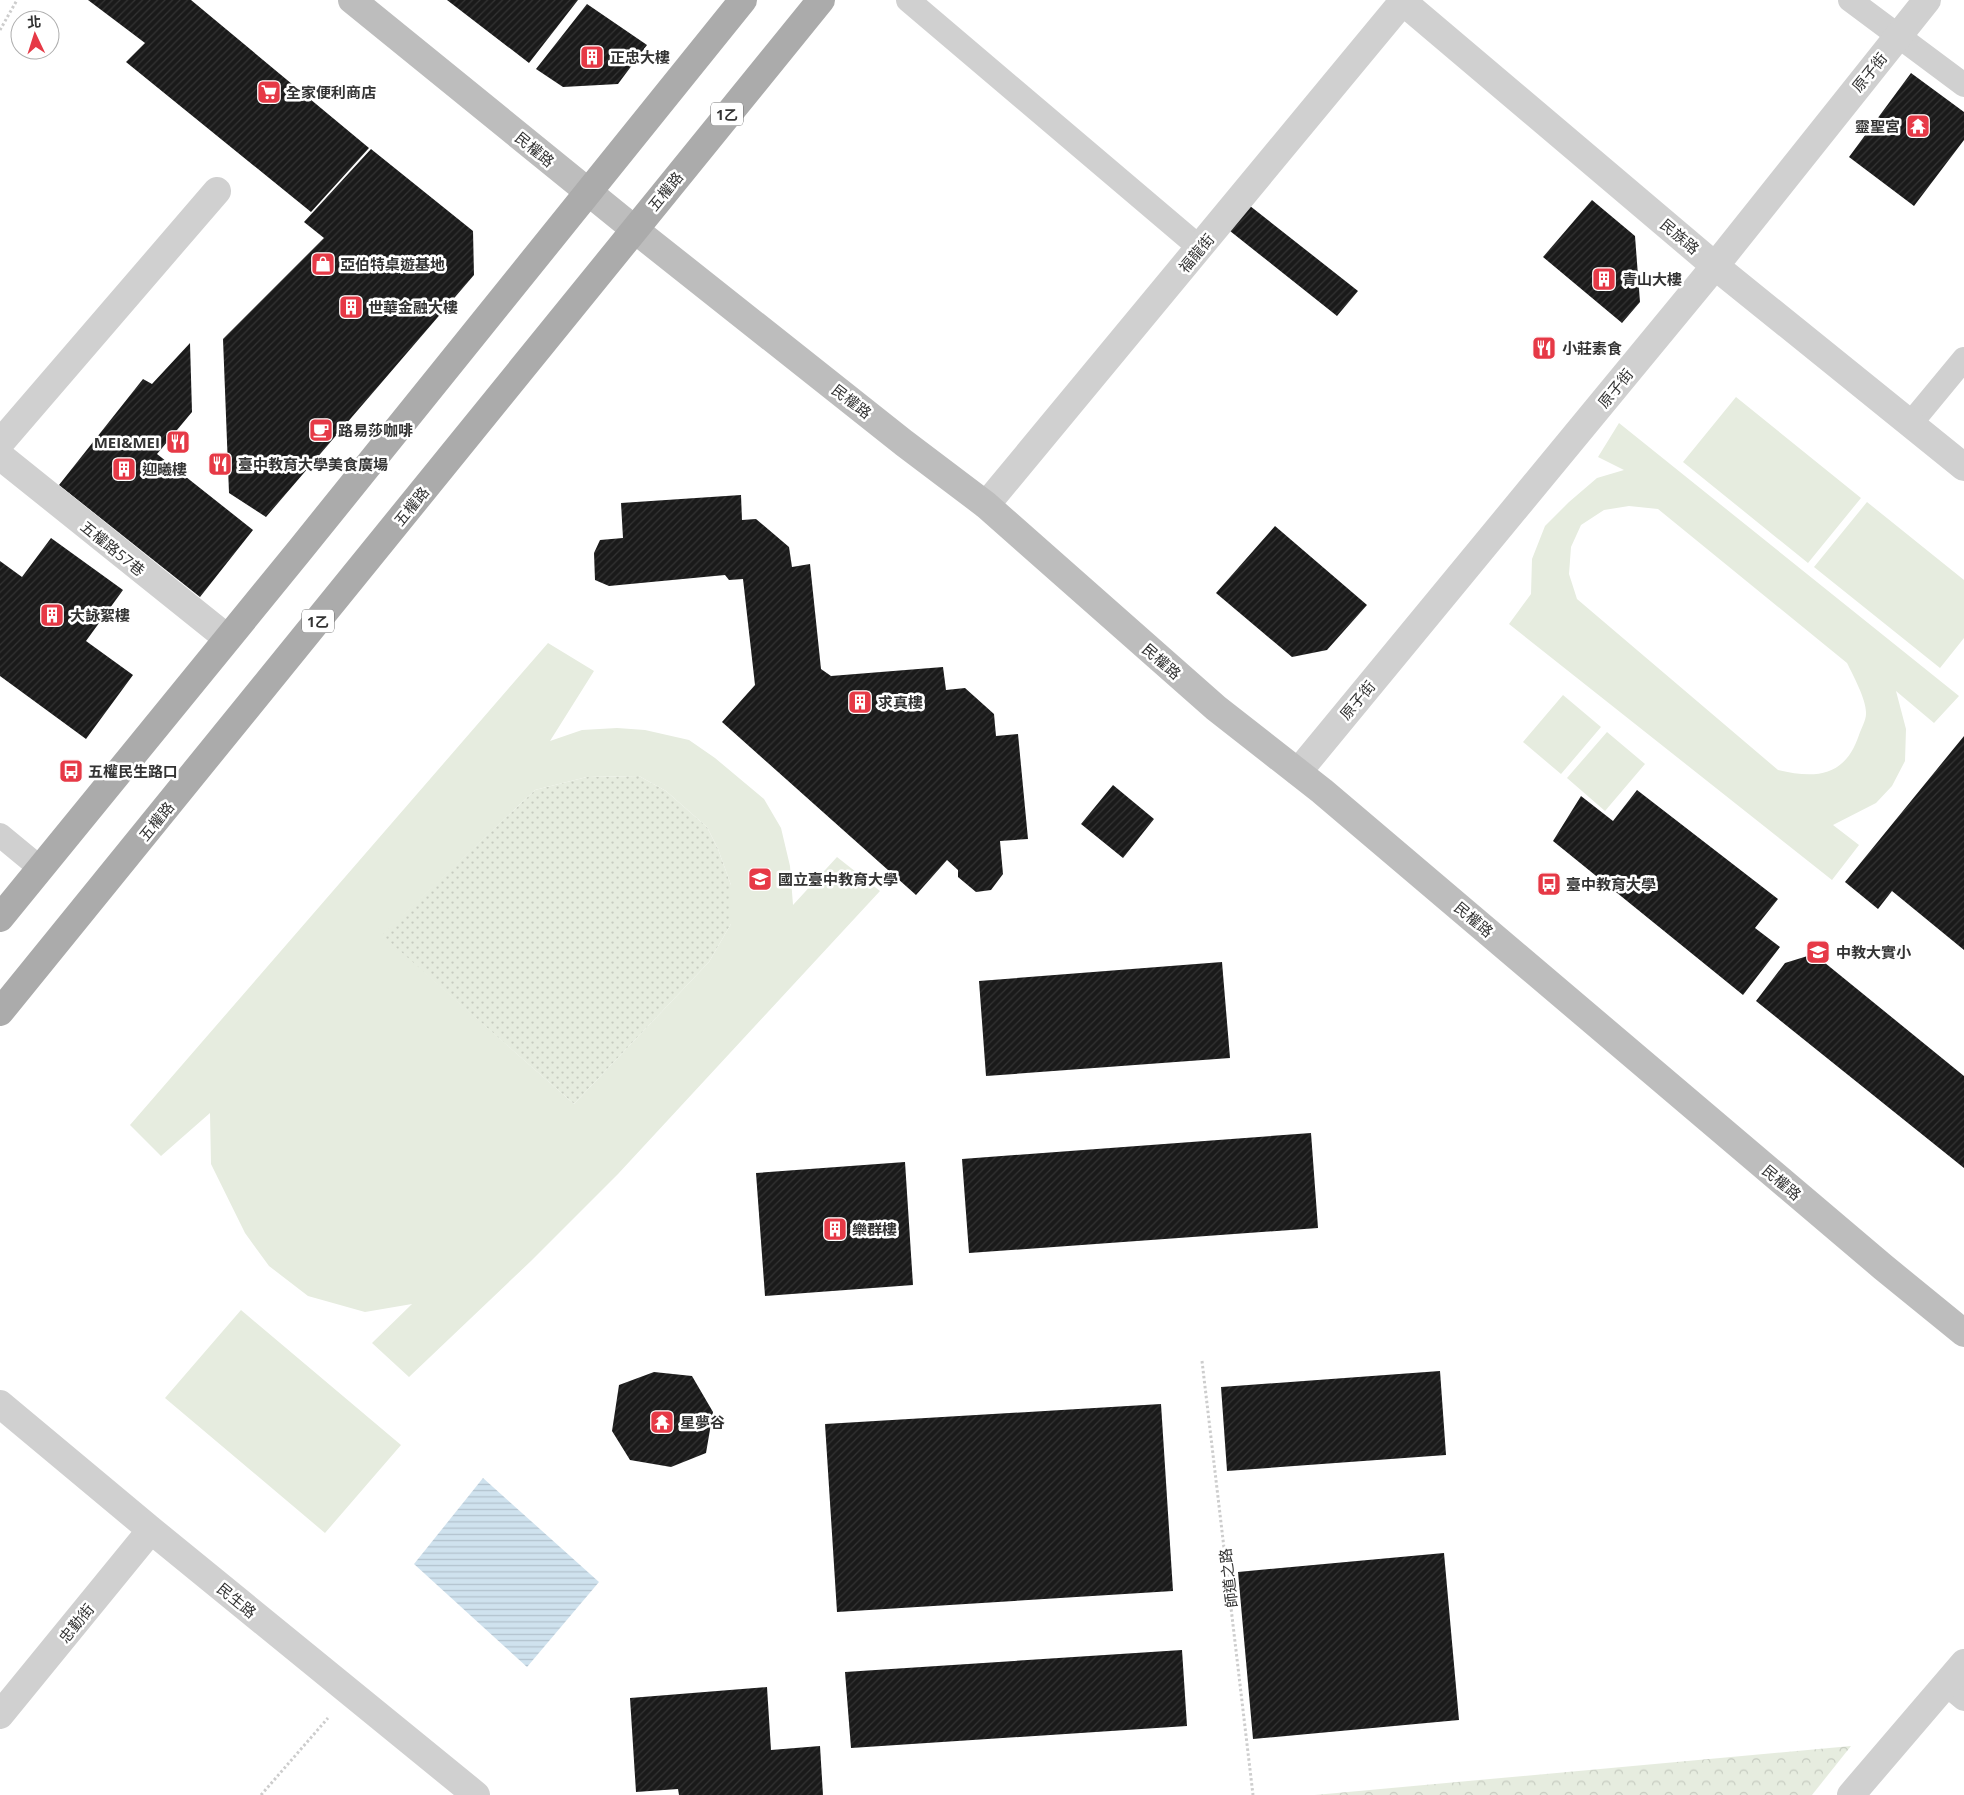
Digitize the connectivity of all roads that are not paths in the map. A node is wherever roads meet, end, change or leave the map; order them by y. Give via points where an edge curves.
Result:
1 (352, 0) edge
2 (743, 0) edge
3 (821, 0) edge
4 (908, 0) edge
5 (1402, 0) edge
6 (1850, 0) edge
7 (1927, 0) edge
8 (1898, 36) junction
9 (1964, 85) edge
10 (217, 191) dead end
11 (588, 192) junction
12 (634, 229) junction
13 (1200, 248) junction
14 (1715, 266) junction
15 (1964, 359) edge
16 (1911, 424) junction
17 (0, 443) edge
18 (0, 456) edge
19 (1964, 467) edge
20 (986, 505) junction
21 (227, 638) junction
22 (1298, 772) junction
23 (0, 835) edge
24 (40, 868) junction
25 (0, 918) edge
26 (0, 1012) edge
27 (1964, 1332) edge
28 (0, 1404) edge
29 (151, 1530) junction
30 (1964, 1663) edge
31 (1955, 1692) edge
32 (0, 1715) edge
33 (469, 1793) edge
34 (1852, 1795) edge

1 - 11 main road, 民權路
2 - 11 main road
3 - 12 main road, 五權路 / 1乙
4 - 13 lane
5 - 13 street, 福龍街
5 - 14 street, 民族路
6 - 8 lane
7 - 8 street, 原子街
8 - 9 lane
8 - 14 street, 原子街
10 - 17 street
11 - 12 main road, 民權路
11 - 21 main road
12 - 20 main road, 民權路
12 - 26 main road, 五權路 / 1乙
13 - 20 street, 福龍街
14 - 16 street, 民族路
14 - 22 street, 原子街
15 - 16 lane
16 - 19 street, 民族路
18 - 21 street, 五權路57巷
20 - 22 main road, 民權路 via 1216,708
21 - 24 main road
22 - 27 main road, 民權路
23 - 24 lane
24 - 25 main road
28 - 29 street, 民生路
29 - 32 street, 忠勤街
29 - 33 street, 民生路 via 351,1692
30 - 31 street
31 - 34 street

